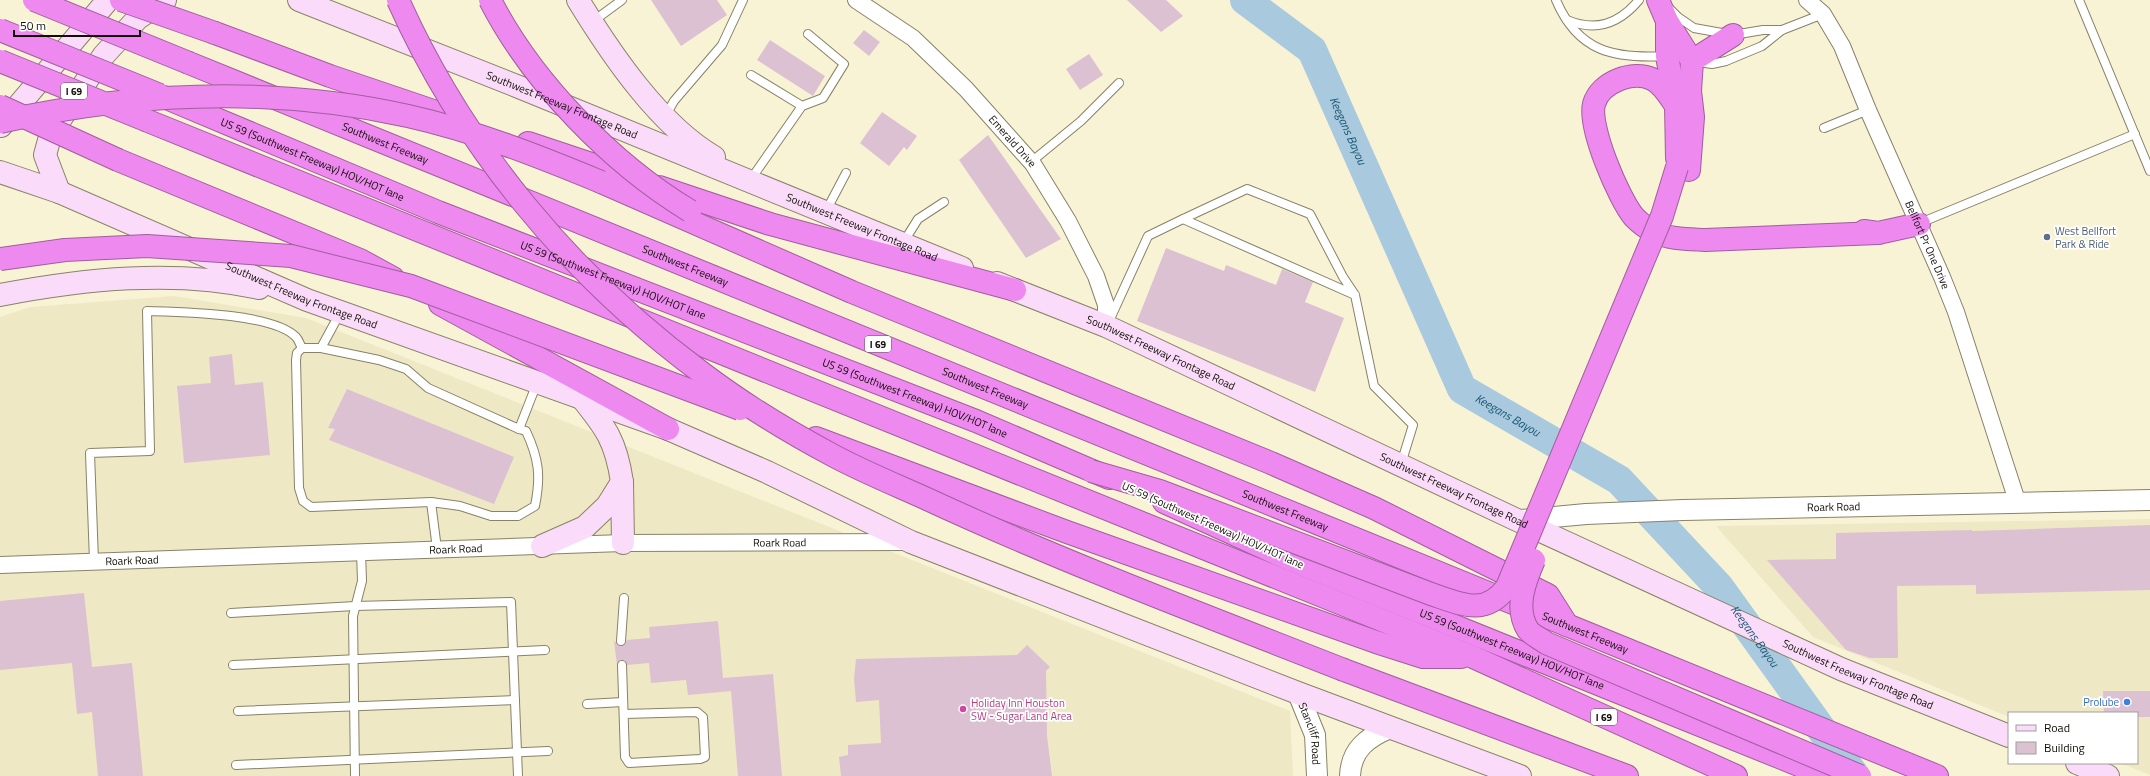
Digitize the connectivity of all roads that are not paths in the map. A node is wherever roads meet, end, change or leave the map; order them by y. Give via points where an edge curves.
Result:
1 (34, 0) edge
2 (90, 0) edge
3 (108, 0) edge
4 (121, 0) edge
5 (164, 0) edge
6 (299, 0) edge
7 (398, 0) edge
8 (490, 0) edge
9 (578, 0) edge
10 (622, 0) edge
11 (743, 0) edge
12 (856, 0) edge
13 (1556, 0) edge
14 (1639, 0) edge
15 (1658, 0) edge
16 (1807, 0) edge
17 (2079, 0) edge
18 (1664, 10) edge
19 (1824, 14) junction
20 (1564, 18) junction
21 (592, 22) junction
22 (0, 30) edge
23 (1782, 30) junction
24 (808, 34) dead end
25 (1733, 35) junction
26 (78, 36) junction
27 (1678, 58) junction
28 (0, 61) edge
29 (751, 75) dead end
30 (1119, 83) dead end
31 (0, 106) edge
32 (802, 106) junction
33 (1676, 106) junction
34 (1868, 110) junction
35 (665, 116) junction
36 (0, 122) edge
37 (0, 127) edge
38 (1824, 128) dead end
39 (2135, 134) junction
40 (1031, 162) junction
41 (1683, 169) junction
42 (2150, 171) edge
43 (0, 172) edge
44 (846, 173) dead end
45 (758, 183) junction
46 (59, 192) junction
47 (944, 202) dead end
48 (826, 212) junction
49 (1183, 219) junction
50 (1918, 224) junction
51 (728, 238) junction
52 (902, 244) junction
53 (0, 260) edge
54 (1015, 290) junction
55 (0, 295) edge
56 (1355, 295) junction
57 (308, 300) junction
58 (340, 311) junction
59 (1106, 326) junction
60 (302, 348) junction
61 (321, 348) junction
62 (538, 381) junction
63 (580, 396) junction
64 (519, 428) junction
65 (668, 429) junction
66 (1400, 465) junction
67 (1091, 471) junction
68 (622, 482) junction
69 (2150, 500) edge
70 (431, 502) junction
71 (2018, 504) junction
72 (1517, 520) junction
73 (911, 542) junction
74 (623, 543) junction
75 (542, 546) junction
76 (437, 549) junction
77 (361, 552) junction
78 (94, 561) junction
79 (0, 565) edge
80 (624, 598) dead end
81 (355, 606) junction
82 (231, 613) dead end
83 (1567, 625) junction
84 (620, 641) dead end
85 (545, 650) dead end
86 (513, 653) junction
87 (1472, 657) junction
88 (353, 660) junction
89 (233, 665) dead end
90 (622, 665) dead end
91 (1298, 693) junction
92 (515, 700) junction
93 (623, 702) junction
94 (587, 704) dead end
95 (354, 706) junction
96 (238, 712) dead end
97 (624, 714) junction
98 (1390, 728) junction
99 (2008, 736) edge
100 (548, 750) dead end
101 (517, 752) junction
102 (355, 759) junction
103 (2079, 764) edge
104 (236, 765) dead end
105 (1494, 772) edge
106 (355, 776) edge
107 (518, 776) edge
108 (1317, 776) edge
109 (1350, 776) edge
110 (1520, 776) edge
111 (1627, 776) edge
112 (1736, 776) edge
113 (1826, 776) edge
114 (1860, 776) edge
115 (1936, 776) edge
116 (2108, 776) edge

1 - 83 highway, Southwest Freeway / I 69, bridge
2 - 26 main road
3 - 26 main road
4 - 54 highway, bridge via 330,76 770,224
5 - 46 main road via 138,18 104,55 51,133 45,155
6 - 45 main road, Southwest Freeway Frontage Road
7 - 111 highway, bridge via 409,26 452,104 526,206 567,254 651,334 703,375 756,410 835,457 1003,534 1344,670
8 - 51 highway, bridge via 525,56 586,128 640,176
9 - 21 main road
10 - 21 lane
11 - 35 lane via 722,45 674,101
12 - 40 street, Emerald Drive via 913,38 966,89
13 - 20 lane
14 - 20 lane via 1628,13 1614,21 1596,26 1580,25
15 - 18 highway
16 - 19 street, Bellfort Pr One Drive
17 - 39 lane
18 - 25 lane via 1694,28
18 - 27 highway
19 - 23 lane
19 - 34 street, Bellfort Pr One Drive via 1842,46
20 - 27 lane via 1584,40 1608,52 1633,57
21 - 35 main road via 634,83
22 - 67 highway, US 59 (Southwest Freeway) HOV/HOT lane, bridge via 438,212 976,421
23 - 25 lane
23 - 27 lane via 1762,46 1726,61 1712,64
24 - 32 lane via 844,64 823,98
25 - 27 highway
26 - 37 main road
27 - 33 highway
27 - 41 highway via 1690,91 1693,117
28 - 87 highway, I 69, bridge
29 - 32 lane
30 - 40 lane via 1081,121
31 - 65 highway, bridge via 118,160 360,260
32 - 45 lane
33 - 41 highway
33 - 50 highway via 1669,95 1652,79 1628,77 1614,81 1603,89 1594,104 1593,123 1624,201 1635,218 1653,232 1666,235 1793,225 1878,233
34 - 38 lane
34 - 50 street, Bellfort Pr One Drive
35 - 45 main road via 700,149
36 - 51 highway, bridge via 77,107 165,97 255,96 347,105 408,116 500,143 601,182
39 - 42 lane
39 - 50 lane
40 - 59 street, Emerald Drive via 1068,221 1096,276 1106,305
41 - 67 highway, bridge via 1507,587 1490,603 1479,606 1466,605 1431,594 1325,556 1160,491
41 - 114 highway, bridge via 1686,188 1675,222 1524,584 1521,601 1524,621 1529,631 1546,643
43 - 46 main road, Southwest Freeway Frontage Road
44 - 48 lane
45 - 48 main road, Southwest Freeway Frontage Road
46 - 57 main road, Southwest Freeway Frontage Road
47 - 52 lane via 918,219
48 - 52 main road, Southwest Freeway Frontage Road
49 - 56 lane
49 - 56 lane via 1247,189 1310,214
49 - 59 lane via 1148,236
50 - 71 street, Bellfort Pr One Drive via 1956,312
51 - 83 highway via 1374,508 1548,595
52 - 54 main road, Southwest Freeway Frontage Road
53 - 87 highway, bridge via 64,250 147,246 291,256 411,286 1066,532 1376,642 1423,657
54 - 59 main road, Southwest Freeway Frontage Road
55 - 57 main road via 107,279 163,278 236,283
56 - 66 lane via 1374,386 1413,425
57 - 58 main road, Southwest Freeway Frontage Road
58 - 61 lane
58 - 62 main road, Southwest Freeway Frontage Road
59 - 66 main road, Southwest Freeway Frontage Road
60 - 61 lane
60 - 70 lane via 297,353 296,360 299,488 303,501 311,507
60 - 78 lane via 296,337 283,329 248,318 147,311 150,451 90,453
61 - 64 lane via 406,368 428,388
62 - 63 main road, Southwest Freeway Frontage Road
62 - 64 lane
63 - 65 main road, Southwest Freeway Frontage Road
63 - 68 main road via 605,427 615,446
64 - 70 lane via 526,431 536,453 539,486 536,506 518,516 491,516 460,506
65 - 73 main road, Southwest Freeway Frontage Road via 767,472
66 - 72 main road, Southwest Freeway Frontage Road
67 - 113 highway, US 59 (Southwest Freeway) HOV/HOT lane, bridge via 1284,557
68 - 74 main road
68 - 75 main road via 607,506 585,527
69 - 71 street, Roark Road
70 - 76 lane
71 - 72 street, Roark Road via 1682,510
72 - 99 main road, Southwest Freeway Frontage Road via 1841,669
73 - 74 street, Roark Road
73 - 91 main road, Southwest Freeway Frontage Road
74 - 75 street, Roark Road
75 - 76 street, Roark Road
76 - 77 street, Roark Road
77 - 78 street, Roark Road
77 - 81 lane via 362,581
78 - 79 street, Roark Road
80 - 84 lane
81 - 82 lane
81 - 86 lane via 511,602
81 - 88 lane
83 - 115 highway, Southwest Freeway / I 69
85 - 86 lane
86 - 88 lane
86 - 92 lane
87 - 112 highway, I 69
88 - 89 lane
88 - 95 lane
90 - 93 lane
91 - 98 main road, Southwest Freeway Frontage Road
91 - 108 street, Stancliff Road via 1315,735
92 - 95 lane
92 - 101 lane
93 - 94 lane
93 - 97 lane
95 - 96 lane
95 - 102 lane
97 - 97 lane via 625,757 629,763 700,760 705,757 703,716 697,712
98 - 105 main road, Southwest Freeway Frontage Road
98 - 109 street via 1370,736 1358,750 1350,768
100 - 101 lane
101 - 102 lane
101 - 107 lane
102 - 104 lane
102 - 106 lane
103 - 116 main road
105 - 110 main road, Southwest Freeway Frontage Road

